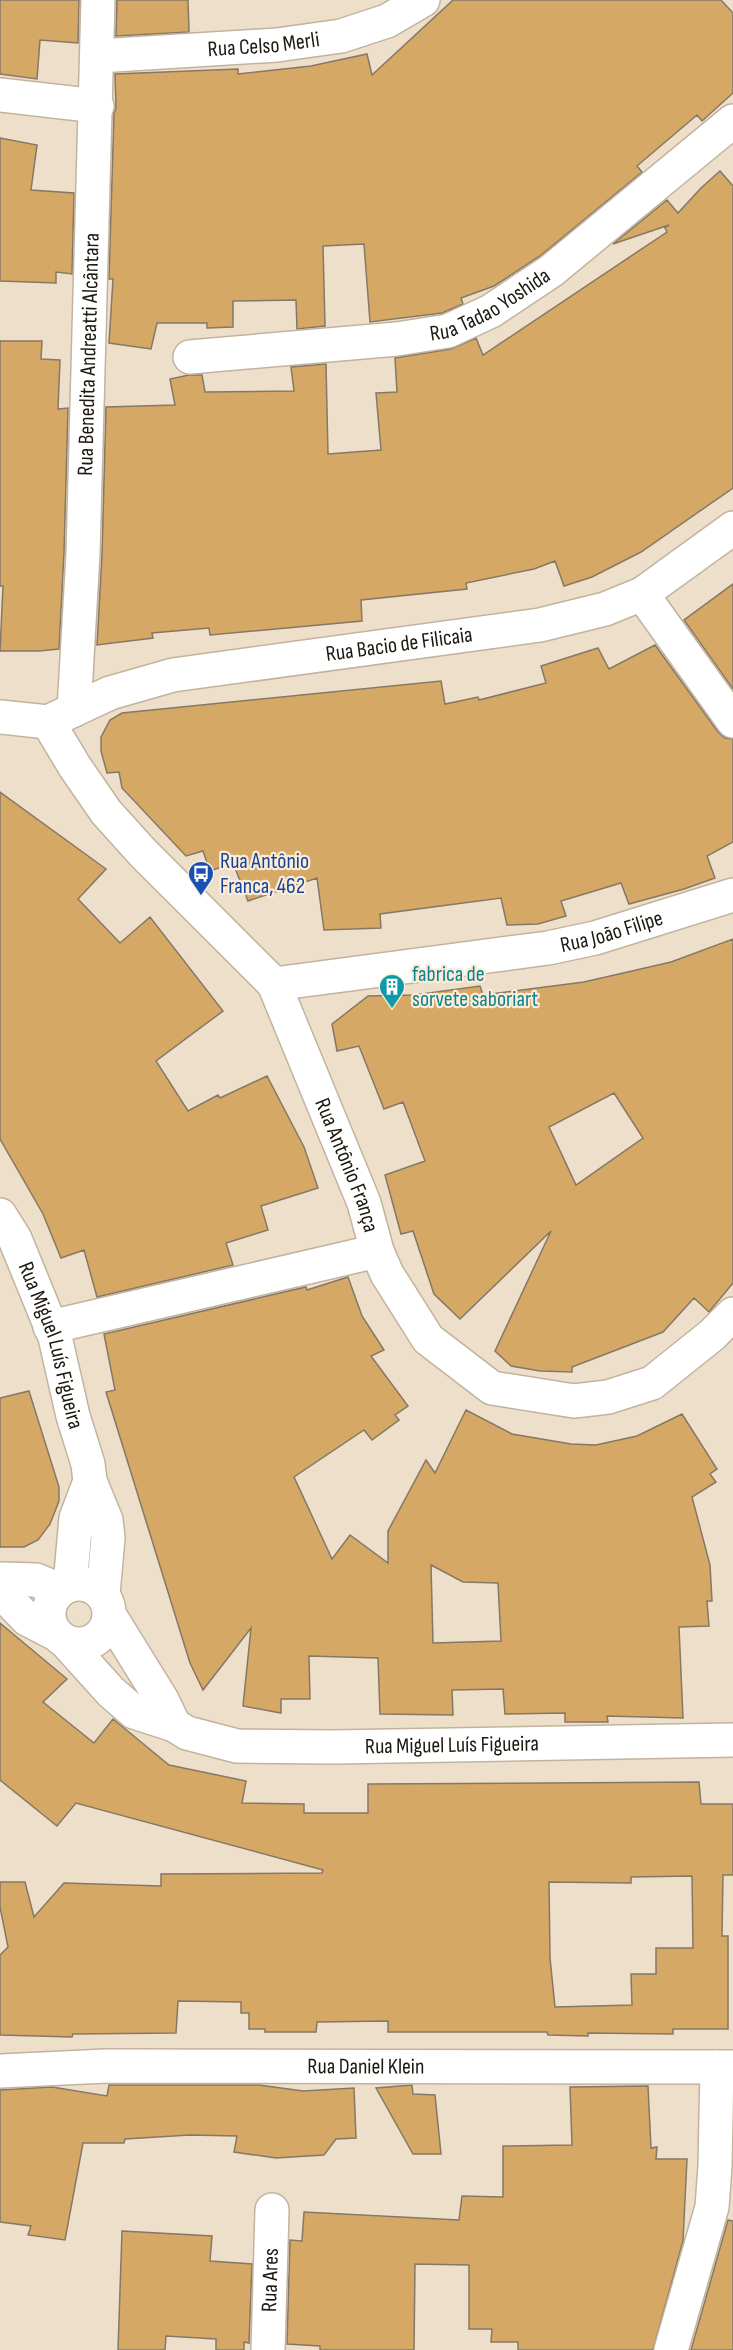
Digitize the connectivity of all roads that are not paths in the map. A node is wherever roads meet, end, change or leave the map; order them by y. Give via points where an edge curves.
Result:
1 (98, 0) edge
2 (423, 0) edge
3 (98, 56) junction
4 (0, 95) edge
5 (97, 106) junction
6 (733, 121) edge
7 (190, 357) dead end
8 (733, 528) edge
9 (642, 594) junction
10 (61, 716) junction
11 (0, 717) edge
12 (733, 721) edge
13 (733, 895) edge
14 (274, 984) junction
15 (0, 1215) edge
16 (377, 1251) junction
17 (733, 1314) edge
18 (50, 1327) junction
19 (90, 1481) junction
20 (0, 1579) edge
21 (65, 1587) junction
22 (0, 1591) edge
23 (106, 1605) junction
24 (61, 1637) junction
25 (174, 1725) junction
26 (733, 1740) edge
27 (725, 2067) edge
28 (0, 2071) edge
29 (272, 2210) dead end
30 (268, 2350) edge
31 (671, 2350) edge

1 - 3 street, Rua Benedita Andreatti Alcântara
2 - 3 street, Rua Celso Merli via 387,21 341,36 277,45
3 - 5 street, Rua Benedita Andreatti Alcântara
4 - 5 street
5 - 10 street, Rua Benedita Andreatti Alcântara via 83,575
6 - 7 street, Rua Tadao Yoshida via 551,271 491,311 448,331
8 - 9 street, Rua Bacio de Filicaia
9 - 10 street, Rua Bacio de Filicaia via 605,609 540,625 173,675 110,693
9 - 12 street
10 - 11 street
10 - 14 street, Rua Antônio França via 75,767 106,812
13 - 14 street, Rua João Filipe via 595,938 548,948
14 - 16 street, Rua Antônio França via 364,1203
15 - 18 street, Rua Miguel Luís Figueira via 15,1239
16 - 17 street, Rua Antônio França via 428,1339 492,1388 574,1401 608,1397 652,1383
16 - 18 street
18 - 19 street, Rua Miguel Luís Figueira
19 - 21 street via 76,1518
19 - 23 street, Rua Miguel Luís Figueira via 106,1520
20 - 21 street via 36,1580
21 - 23 street via 82,1583 93,1587
21 - 24 street via 52,1600 49,1611 50,1623
22 - 24 street via 27,1619
23 - 24 street via 106,1628 99,1637 77,1644
23 - 25 street
24 - 25 street, Rua Miguel Luís Figueira via 134,1712
25 - 26 street, Rua Miguel Luís Figueira via 187,1733 237,1746
27 - 28 street, Rua Daniel Klein via 106,2066
27 - 31 street via 712,2207
29 - 30 street, Rua Ares

